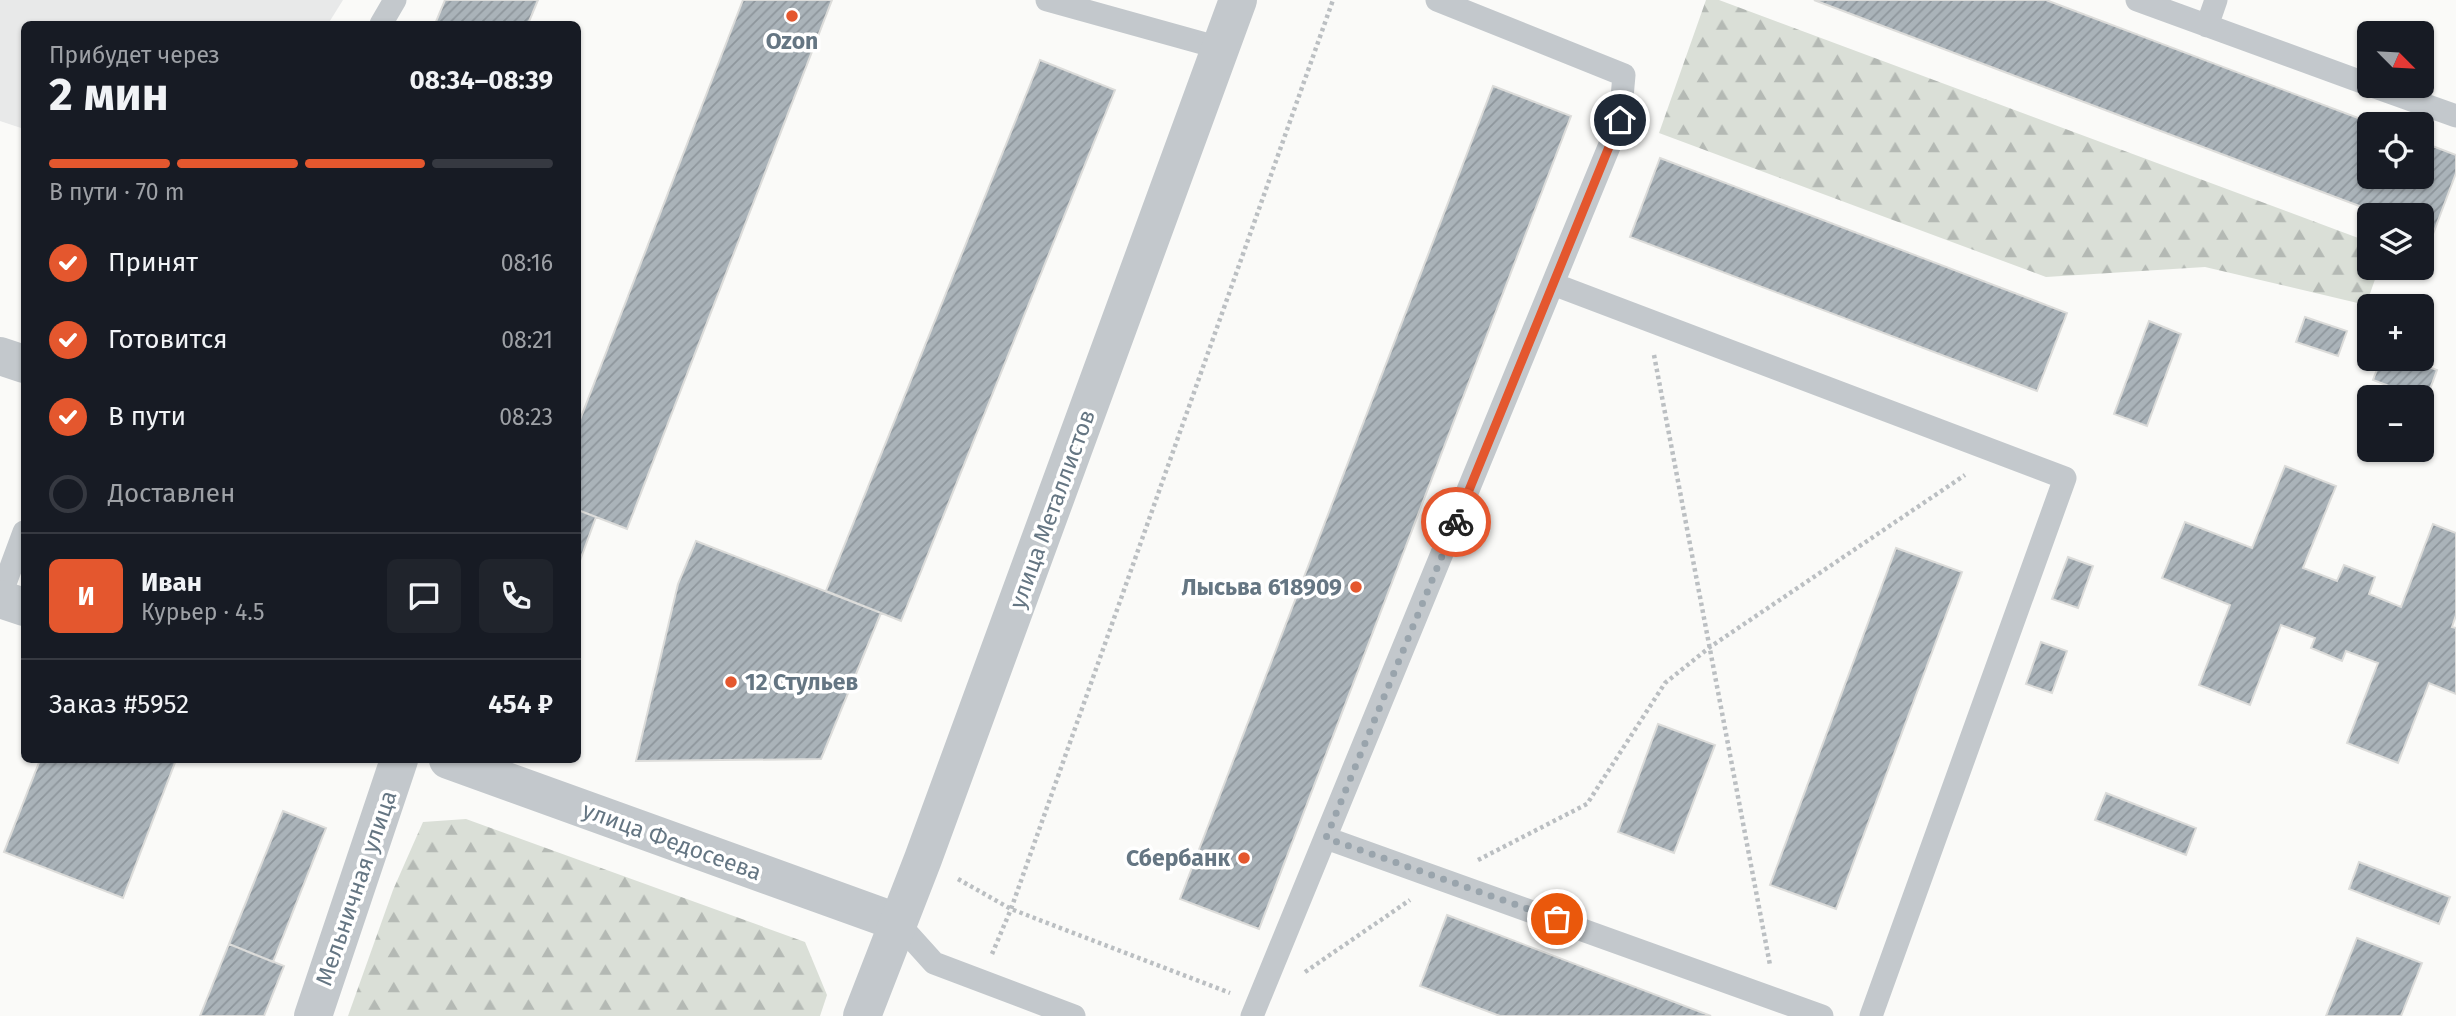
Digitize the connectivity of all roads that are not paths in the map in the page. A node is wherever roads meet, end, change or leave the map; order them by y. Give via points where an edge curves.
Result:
1 (395, 0) edge
2 (1047, 0) edge
3 (1238, 0) edge
4 (1437, 0) edge
5 (2137, 0) edge
6 (2216, 0) edge
7 (1493, 10) edge
8 (383, 21) edge
9 (2207, 26) junction
10 (1220, 48) junction
11 (2357, 80) edge
12 (2407, 98) edge
13 (2456, 116) edge
14 (1553, 284) junction
15 (0, 356) edge
16 (21, 363) edge
17 (21, 540) edge
18 (0, 598) edge
19 (21, 606) edge
20 (399, 763) edge
21 (456, 763) edge
22 (1326, 838) junction
23 (897, 922) junction
24 (1255, 1010) edge
25 (313, 1016) edge
26 (862, 1016) edge
27 (1074, 1016) edge
28 (1822, 1016) edge
29 (1871, 1016) edge

1 - 8 lane
2 - 10 lane
3 - 10 street, улица Металлистов
4 - 7 lane
5 - 9 lane
6 - 9 lane
7 - 14 lane via 1624,75 1620,120
9 - 11 lane
10 - 23 street, улица Металлистов
12 - 13 lane
14 - 22 lane
14 - 29 lane via 2065,478
15 - 16 street
17 - 18 lane
18 - 19 street
20 - 25 street, Мельничная улица
21 - 23 street, улица Федосеева
22 - 24 lane
22 - 28 lane
23 - 26 street, улица Металлистов
23 - 27 lane via 934,963

